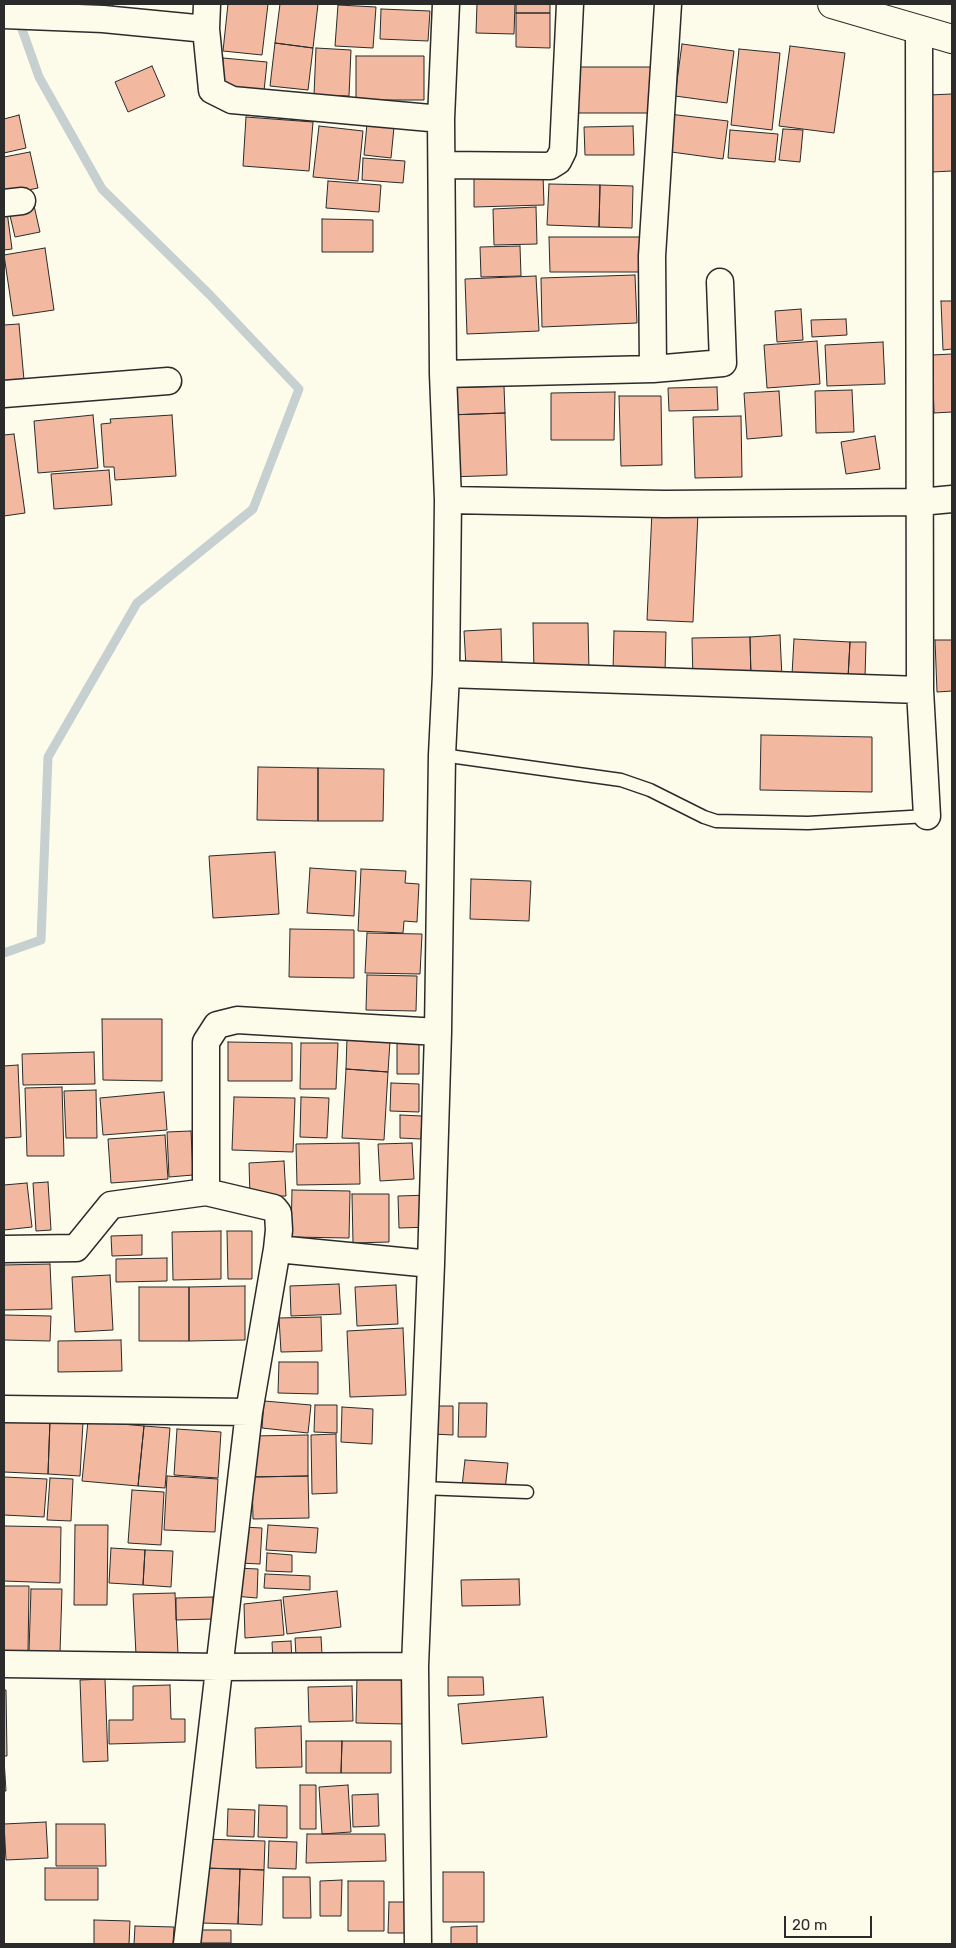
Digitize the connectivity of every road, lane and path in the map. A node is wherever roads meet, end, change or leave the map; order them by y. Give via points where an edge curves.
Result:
1 (207, 4) edge
2 (446, 4) edge
3 (570, 4) edge
4 (668, 4) edge
5 (832, 4) edge
6 (4, 15) edge
7 (206, 29) junction
8 (919, 30) junction
9 (952, 39) edge
10 (441, 119) junction
11 (442, 165) junction
12 (720, 282) dead end
13 (653, 369) junction
14 (443, 374) junction
15 (168, 381) dead end
16 (4, 394) edge
17 (952, 499) edge
18 (448, 500) junction
19 (920, 502) junction
20 (446, 674) junction
21 (920, 690) junction
22 (442, 755) junction
23 (927, 816) joint
24 (438, 1032) junction
25 (206, 1192) junction
26 (4, 1249) edge
27 (277, 1249) junction
28 (431, 1264) junction
29 (4, 1408) edge
30 (250, 1412) junction
31 (422, 1488) junction
32 (527, 1492) dead end
33 (4, 1664) edge
34 (415, 1666) junction
35 (219, 1667) junction
36 (187, 1944) edge
37 (418, 1944) edge

1 - 7 street
2 - 10 street
3 - 11 street via 563,151 558,160 550,166
4 - 13 street via 652,256
5 - 8 main road
6 - 7 street
7 - 10 street via 212,90 232,100
8 - 9 main road
8 - 19 street
10 - 11 street
11 - 14 street
12 - 13 street via 723,363
13 - 14 street
14 - 18 street
15 - 16 street
17 - 19 street
18 - 19 street via 664,504
18 - 20 street
19 - 21 street
20 - 21 street
20 - 22 street
21 - 23 street
22 - 23 lane via 621,780 716,821 808,823
22 - 24 street
24 - 25 street via 237,1020 217,1025 206,1042 204,1057
24 - 28 street
25 - 26 street via 112,1205 76,1248
25 - 27 street via 274,1208 278,1213
27 - 28 street
27 - 30 street
28 - 31 street
29 - 30 street
30 - 35 street
31 - 32 lane
31 - 34 street
33 - 35 street
34 - 35 street
34 - 37 street
35 - 36 street

